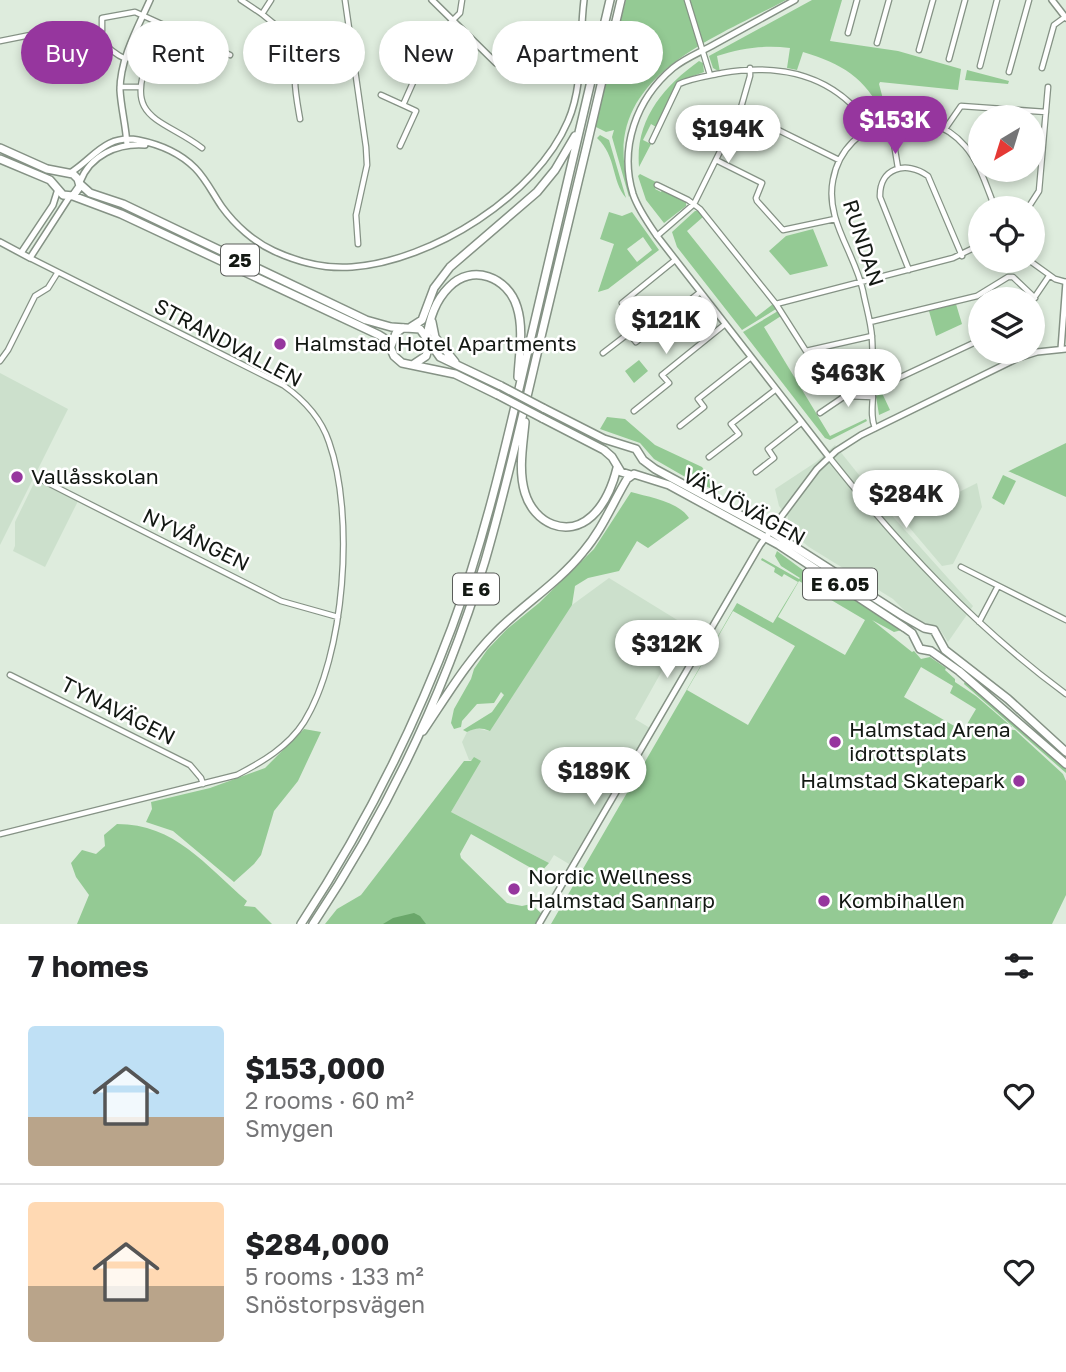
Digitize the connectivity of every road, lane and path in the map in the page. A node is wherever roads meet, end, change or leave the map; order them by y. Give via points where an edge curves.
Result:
1 (149, 0) edge
2 (241, 0) edge
3 (271, 0) edge
4 (345, 0) edge
5 (432, 0) edge
6 (462, 0) edge
7 (584, 0) edge
8 (610, 0) edge
9 (621, 0) edge
10 (687, 0) edge
11 (795, 0) edge
12 (857, 0) edge
13 (889, 0) edge
14 (933, 0) edge
15 (965, 0) edge
16 (997, 0) edge
17 (1029, 0) edge
18 (1052, 0) edge
19 (262, 14) junction
20 (143, 16) junction
21 (1066, 17) edge
22 (453, 20) junction
23 (102, 21) edge
24 (271, 21) edge
25 (348, 21) edge
26 (848, 33) dead end
27 (21, 36) edge
28 (0, 41) edge
29 (877, 43) dead end
30 (919, 50) dead end
31 (701, 51) junction
32 (113, 53) edge
33 (230, 55) dead end
34 (126, 59) junction
35 (492, 59) edge
36 (949, 59) dead end
37 (979, 65) dead end
38 (750, 68) junction
39 (1042, 68) dead end
40 (1009, 72) dead end
41 (710, 75) junction
42 (141, 84) edge
43 (295, 84) edge
44 (357, 84) edge
45 (120, 87) junction
46 (1048, 87) dead end
47 (140, 88) junction
48 (381, 95) dead end
49 (403, 105) junction
50 (968, 106) edge
51 (740, 111) junction
52 (1045, 112) edge
53 (300, 120) dead end
54 (890, 120) junction
55 (580, 127) junction
56 (871, 128) junction
57 (945, 129) junction
58 (652, 141) dead end
59 (127, 142) junction
60 (400, 146) dead end
61 (0, 148) edge
62 (202, 148) dead end
63 (0, 159) edge
64 (716, 160) junction
65 (839, 160) junction
66 (898, 168) junction
67 (68, 174) junction
68 (80, 183) junction
69 (657, 185) dead end
70 (58, 188) junction
71 (71, 196) junction
72 (990, 196) edge
73 (694, 204) junction
74 (835, 219) junction
75 (657, 236) junction
76 (0, 242) edge
77 (358, 244) dead end
78 (968, 252) edge
79 (22, 253) junction
80 (962, 256) junction
81 (30, 258) junction
82 (675, 260) junction
83 (909, 270) junction
84 (58, 272) junction
85 (1045, 272) edge
86 (1049, 275) junction
87 (861, 282) junction
88 (1066, 282) edge
89 (991, 287) edge
90 (1022, 287) edge
91 (1041, 287) edge
92 (699, 293) junction
93 (968, 298) edge
94 (622, 303) dead end
95 (776, 304) junction
96 (433, 311) junction
97 (870, 322) junction
98 (724, 325) junction
99 (407, 328) junction
100 (872, 336) junction
101 (428, 340) junction
102 (391, 345) junction
103 (968, 346) edge
104 (1063, 349) edge
105 (603, 353) dead end
106 (750, 358) junction
107 (0, 361) edge
108 (413, 365) junction
109 (458, 365) junction
110 (775, 390) junction
111 (873, 390) junction
112 (499, 391) junction
113 (527, 397) junction
114 (873, 397) junction
115 (516, 399) junction
116 (634, 411) dead end
117 (820, 413) dead end
118 (801, 423) junction
119 (680, 426) dead end
120 (875, 428) junction
121 (627, 448) junction
122 (709, 457) dead end
123 (828, 457) junction
124 (643, 460) junction
125 (617, 465) junction
126 (756, 472) dead end
127 (633, 475) junction
128 (44, 481) dead end
129 (768, 534) junction
130 (961, 567) dead end
131 (998, 586) junction
132 (338, 617) junction
133 (1066, 620) edge
134 (979, 622) junction
135 (924, 628) junction
136 (915, 639) junction
137 (939, 639) junction
138 (931, 651) junction
139 (10, 675) dead end
140 (1066, 694) edge
141 (410, 752) junction
142 (1066, 752) edge
143 (1066, 764) edge
144 (203, 784) junction
145 (0, 834) edge
146 (301, 924) edge
147 (313, 924) edge
148 (540, 924) edge

1 - 20 street
2 - 19 street
3 - 19 street
4 - 25 street
5 - 22 street
6 - 22 street via 460,13
7 - 59 street via 575,100 545,161 477,219 421,250 381,263 350,267 309,263 275,251 241,228 194,167 178,154
8 - 55 highway, E 6
9 - 113 highway, E 6
10 - 31 street
11 - 31 street
12 - 26 street
13 - 29 street
14 - 30 street
15 - 36 street
16 - 37 street
17 - 40 street
18 - 21 street
19 - 24 street
20 - 23 street via 135,12
20 - 33 street
20 - 34 street
21 - 39 street via 1054,25
22 - 35 street
22 - 49 street via 431,42
27 - 28 street
31 - 41 street
31 - 75 street via 658,81 643,102 629,147 633,194
32 - 34 street
34 - 45 street
38 - 41 street
38 - 51 street
38 - 56 street via 787,71 821,82 855,108
41 - 58 street via 677,86
42 - 47 street
43 - 53 street
44 - 77 street via 367,165 356,215
45 - 47 street
45 - 59 street
46 - 52 street
47 - 62 street via 149,116
48 - 49 street
49 - 60 street via 416,111
50 - 57 street via 961,106
51 - 64 street
51 - 65 street
54 - 56 street, RUNDAN
54 - 57 street, RUNDAN via 922,120
54 - 66 street
55 - 99 highway via 546,181 450,267 434,288 422,320
55 - 115 highway, E 6
56 - 65 street, RUNDAN via 854,140
57 - 72 street, RUNDAN via 973,157
59 - 67 street via 98,149
59 - 68 street via 93,162
61 - 67 highway, VÄXJÖVÄGEN / 25
63 - 70 highway, VÄXJÖVÄGEN / 25 via 50,180
64 - 73 street
64 - 74 street via 762,183 757,201 783,230
65 - 74 street, RUNDAN via 831,193
66 - 80 street via 928,176
66 - 83 street via 880,187 880,197
67 - 68 highway, VÄXJÖVÄGEN / 25
67 - 70 highway via 59,178
68 - 71 highway
68 - 99 highway, VÄXJÖVÄGEN / 25 via 90,193 123,204 366,320
69 - 73 street
70 - 71 highway, VÄXJÖVÄGEN / 25
70 - 79 street via 55,202
71 - 81 street
71 - 102 highway, VÄXJÖVÄGEN / 25 via 121,214 379,335
73 - 75 street
73 - 95 street
74 - 87 street, RUNDAN
75 - 82 street
76 - 79 street
78 - 80 street
79 - 81 street
80 - 83 street
81 - 84 street, STRANDVALLEN
82 - 92 street
82 - 94 street
83 - 87 street
84 - 107 street via 33,301
84 - 132 street, STRANDVALLEN via 283,385 310,408 329,442 339,489 343,548
85 - 86 street
86 - 88 street
86 - 91 street
87 - 95 street
87 - 97 street, RUNDAN
88 - 104 street
89 - 90 street via 1008,277
92 - 98 street
92 - 105 street via 636,342 629,333
93 - 97 street
95 - 100 street via 806,351
96 - 101 highway
96 - 109 highway via 435,337
96 - 115 highway via 448,288 469,276 495,278 509,291 520,327
97 - 100 street, RUNDAN
98 - 106 street
98 - 116 street via 662,375 669,383
99 - 101 highway, VÄXJÖVÄGEN via 420,329
99 - 102 highway
100 - 111 street, RUNDAN
101 - 108 highway via 426,356
101 - 109 highway, VÄXJÖVÄGEN via 440,357
102 - 108 highway, VÄXJÖVÄGEN via 398,360
103 - 111 street
104 - 120 street via 1018,358
106 - 110 street
106 - 119 street via 698,399 704,407
108 - 112 highway, VÄXJÖVÄGEN
109 - 112 highway, VÄXJÖVÄGEN
110 - 118 street
110 - 122 street via 732,424 739,434
111 - 114 street, RUNDAN
112 - 121 highway, VÄXJÖVÄGEN, bridge
112 - 125 highway, VÄXJÖVÄGEN, bridge via 599,447
113 - 125 highway via 523,485 540,518 564,527 584,522 601,506
113 - 141 highway, E 6 via 474,593
114 - 117 street via 845,396
114 - 120 street, RUNDAN
115 - 146 highway, E 6 via 475,559 430,684 363,821
118 - 123 street
118 - 126 street via 768,449 774,458
120 - 123 street
121 - 124 highway, VÄXJÖVÄGEN via 638,451
121 - 125 highway via 619,453
123 - 129 street
123 - 134 street via 884,526
124 - 127 highway
124 - 129 highway, VÄXJÖVÄGEN
125 - 127 highway, VÄXJÖVÄGEN via 623,474
127 - 129 highway, VÄXJÖVÄGEN / E 6.05 via 669,485
127 - 141 highway via 583,552 479,651
128 - 132 street, NYVÅNGEN via 281,601
129 - 135 highway, VÄXJÖVÄGEN
129 - 136 highway, VÄXJÖVÄGEN / E 6.05
129 - 148 street
130 - 131 street
131 - 133 street
131 - 134 street
132 - 144 street, STRANDVALLEN via 316,699 303,725 261,762 237,775
134 - 140 street
135 - 136 highway
135 - 137 highway, VÄXJÖVÄGEN via 934,630
136 - 138 highway, VÄXJÖVÄGEN / E 6.05 via 920,649
137 - 138 highway
137 - 142 highway, VÄXJÖVÄGEN via 945,650
138 - 143 highway, VÄXJÖVÄGEN / E 6.05
139 - 144 street, TYNAVÄGEN via 190,765
141 - 147 highway, E 6
144 - 145 street, STRANDVALLEN

